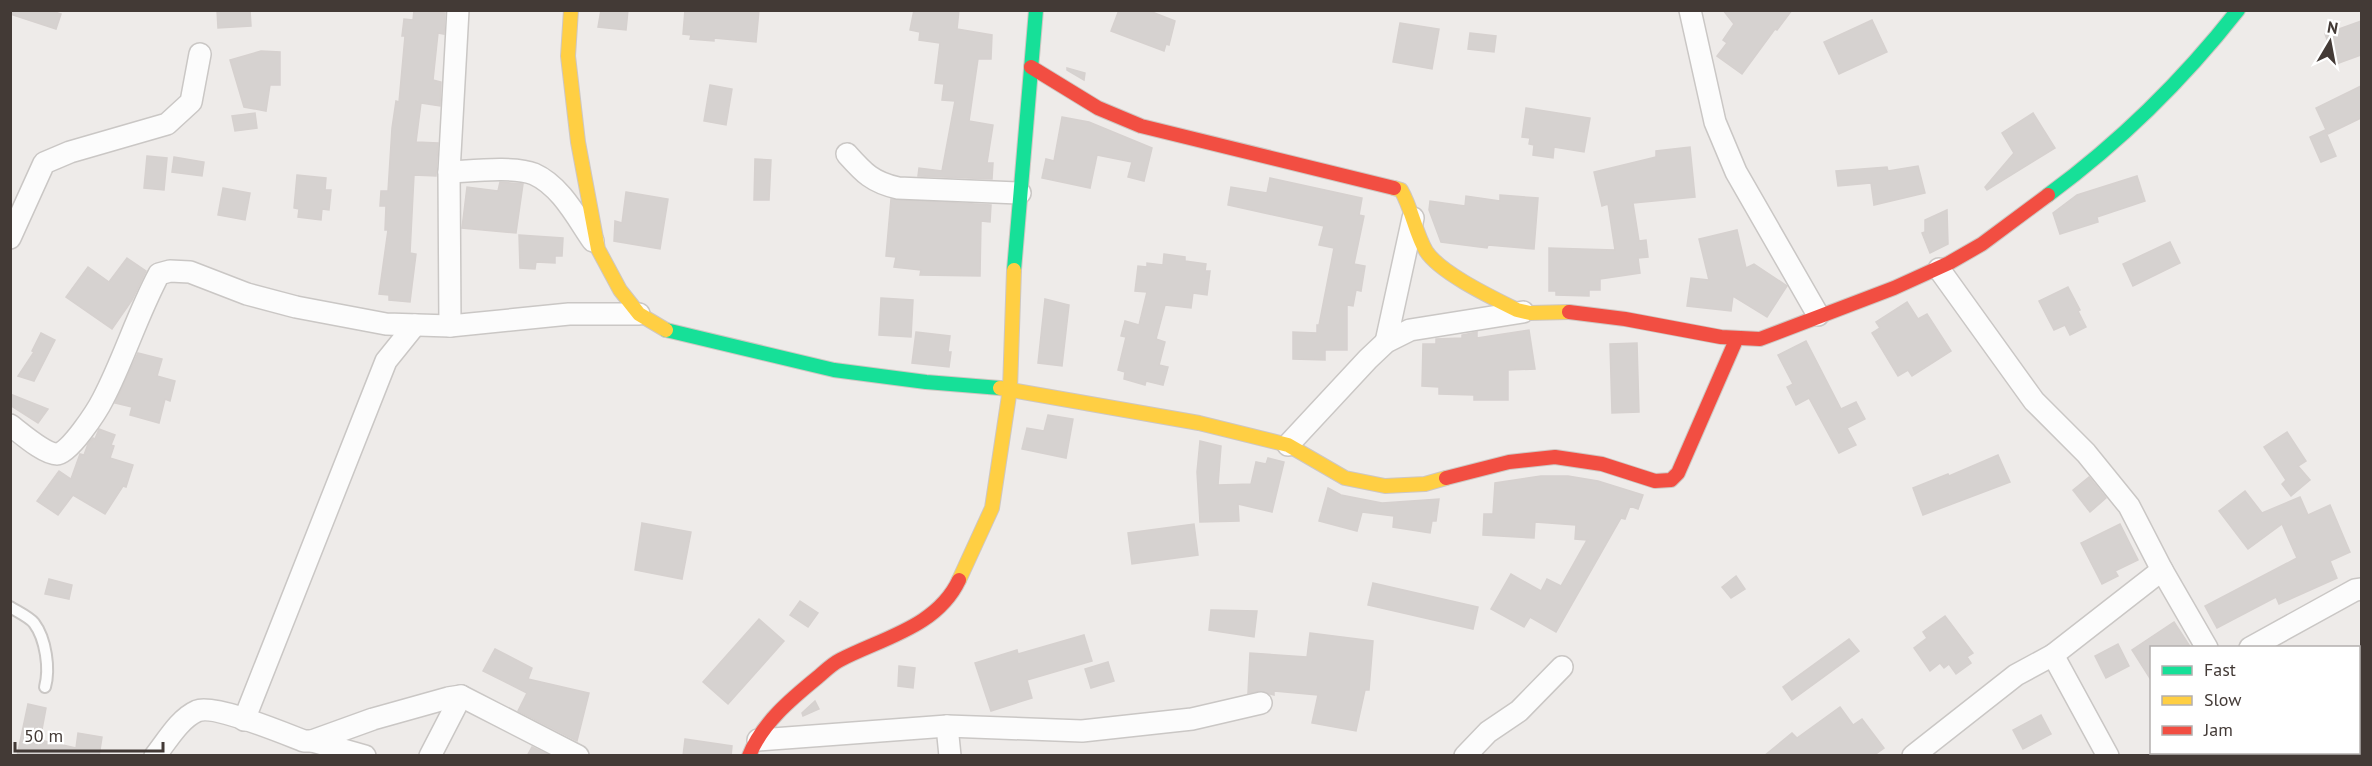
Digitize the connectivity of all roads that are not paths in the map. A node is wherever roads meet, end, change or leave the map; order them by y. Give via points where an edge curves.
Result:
1 (458, 10) edge
2 (571, 10) edge
3 (1036, 10) edge
4 (1690, 10) edge
5 (2238, 10) edge
6 (200, 54) dead end
7 (1032, 67) junction
8 (847, 154) dead end
9 (449, 172) junction
10 (1020, 193) junction
11 (1413, 218) junction
12 (10, 238) edge
13 (598, 249) junction
14 (1939, 269) junction
15 (1524, 312) junction
16 (639, 314) junction
17 (1818, 315) junction
18 (415, 325) junction
19 (450, 326) junction
20 (1736, 340) junction
21 (1386, 342) junction
22 (1010, 389) junction
23 (10, 425) edge
24 (1288, 445) junction
25 (2162, 570) junction
26 (2361, 589) edge
27 (10, 607) edge
28 (2206, 646) edge
29 (2254, 646) edge
30 (2053, 655) junction
31 (1562, 668) dead end
32 (45, 687) dead end
33 (461, 696) junction
34 (1261, 703) dead end
35 (244, 720) junction
36 (947, 726) junction
37 (312, 741) junction
38 (754, 748) edge
39 (155, 756) edge
40 (364, 756) edge
41 (430, 756) edge
42 (578, 756) edge
43 (950, 756) edge
44 (1465, 756) edge
45 (1912, 756) edge
46 (2108, 756) edge

1 - 9 street
2 - 13 street via 568,56 578,142
3 - 7 street
4 - 17 street via 1715,122 1727,152
5 - 14 street via 2210,48 2120,136 2057,190 1994,236
6 - 12 street via 190,102 167,124 44,163
7 - 10 street
7 - 11 street via 1113,117 1401,190 1409,201
8 - 10 street via 880,184
9 - 13 street via 506,170 534,174 557,190
9 - 19 street
10 - 22 street
11 - 15 street via 1424,249 1434,262
11 - 21 street
13 - 16 street via 620,290
14 - 17 street
14 - 25 street via 2034,400 2086,453 2129,506
15 - 20 street via 1582,312
15 - 21 street via 1410,330
16 - 19 street via 570,314
16 - 22 street via 668,331 834,370
17 - 20 street via 1760,339
18 - 19 street
18 - 23 street via 386,324 296,307 190,272 170,271 159,274 102,401 67,451 56,454 44,450
18 - 35 street via 387,361
20 - 24 street via 1678,473 1671,480 1655,481 1602,464 1555,457 1509,462 1425,484 1385,486 1345,478
21 - 24 street
22 - 24 street via 1199,423
22 - 38 street via 992,508 954,591 935,613 905,631 837,661 785,704
25 - 28 street
25 - 30 street
26 - 29 street
27 - 32 lane via 33,622 42,639 49,674
30 - 45 street via 2016,675
30 - 46 street
31 - 44 street
33 - 37 street via 373,719
33 - 41 street
33 - 42 street
34 - 36 street via 1192,719 1082,731
35 - 37 street
35 - 39 street via 217,710 198,710 184,720
36 - 38 street
36 - 43 street
37 - 40 street

